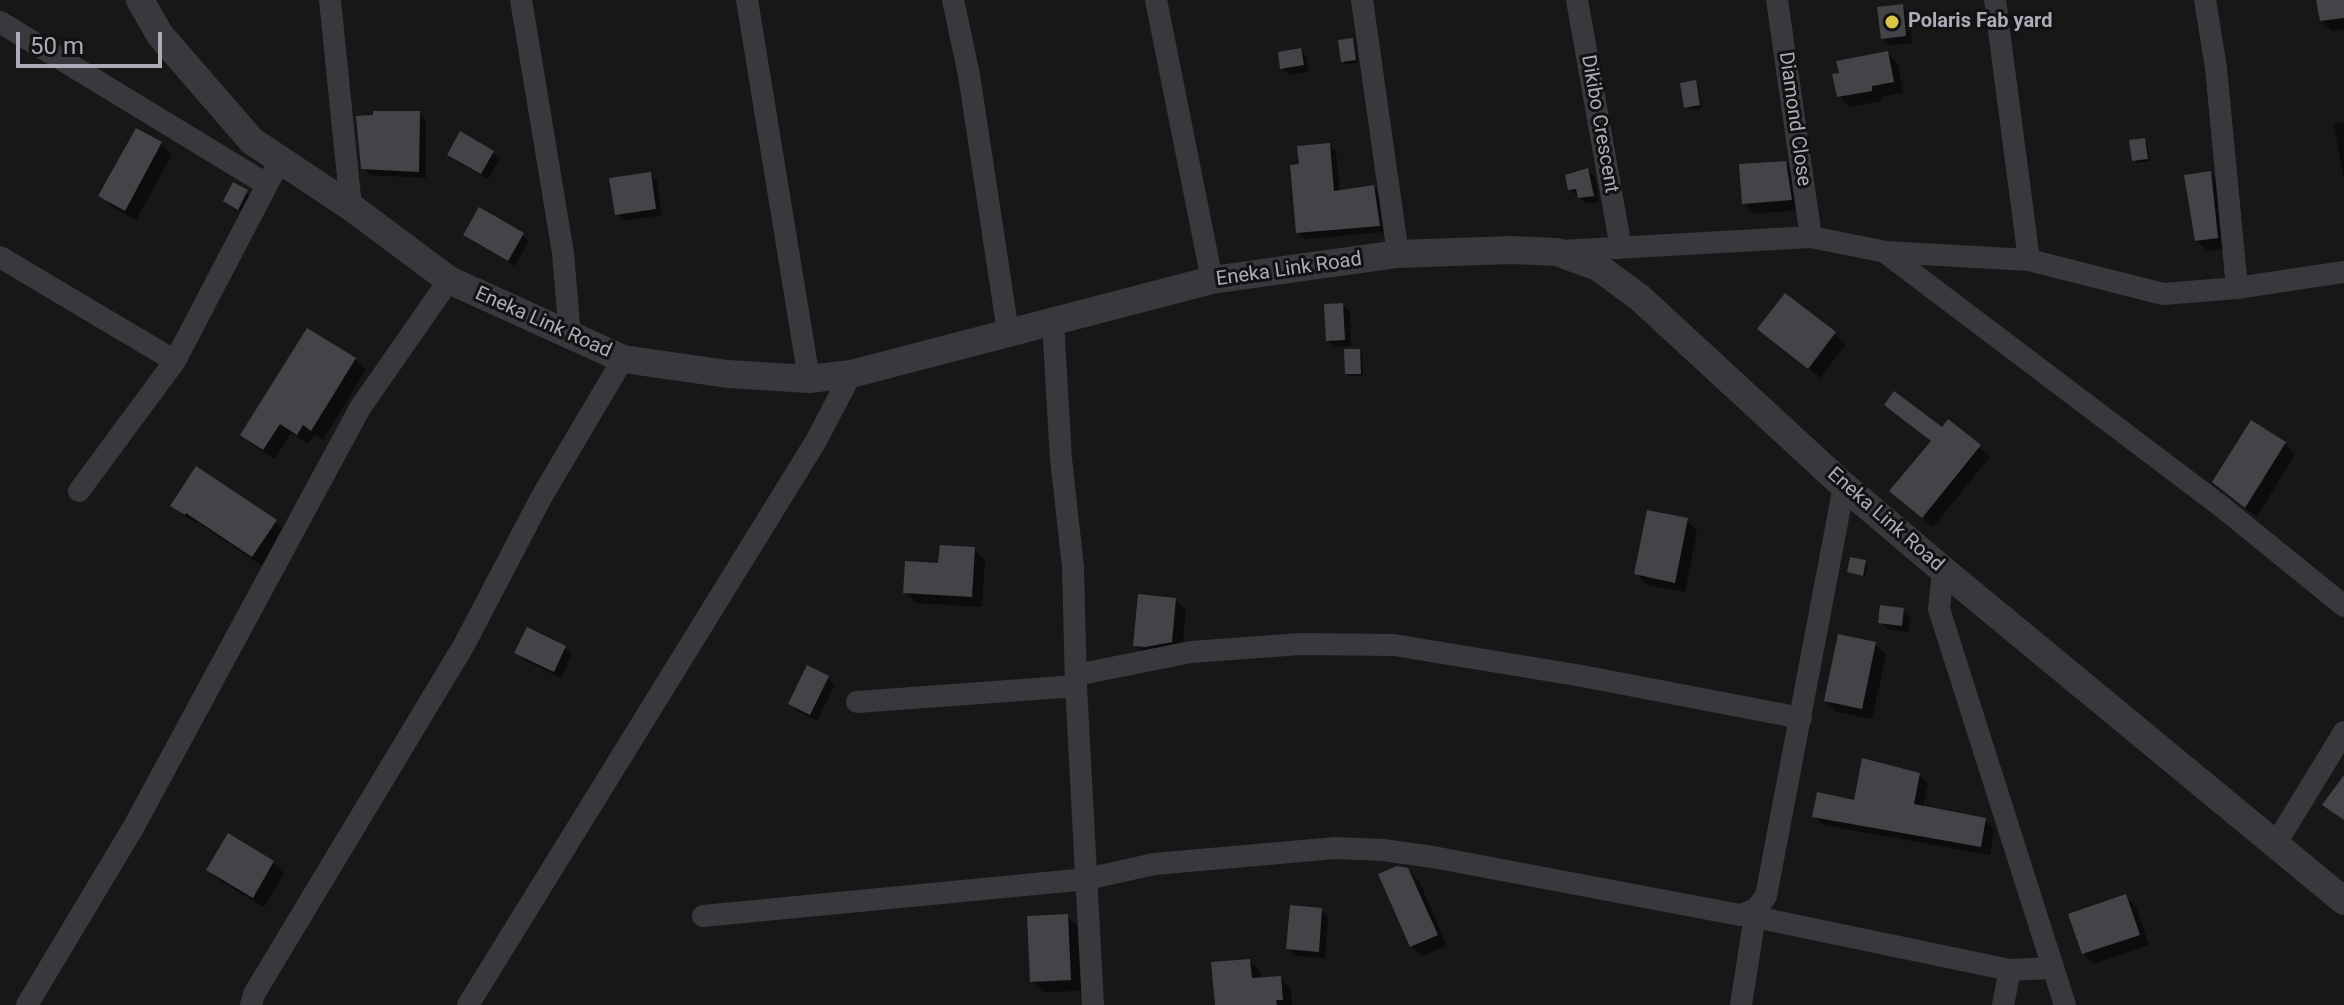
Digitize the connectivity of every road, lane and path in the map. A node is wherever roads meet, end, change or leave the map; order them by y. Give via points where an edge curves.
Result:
1 (140, 0) edge
2 (330, 0) edge
3 (521, 0) edge
4 (747, 0) edge
5 (953, 0) edge
6 (1156, 0) edge
7 (1362, 0) edge
8 (1577, 0) edge
9 (1777, 0) edge
10 (1995, 0) edge
11 (2205, 0) edge
12 (0, 22) edge
13 (273, 172) junction
14 (351, 207) junction
15 (1811, 237) junction
16 (1621, 248) junction
17 (1557, 252) junction
18 (1886, 252) junction
19 (1398, 254) junction
20 (0, 257) edge
21 (2029, 260) junction
22 (2344, 272) edge
23 (449, 280) junction
24 (1212, 280) junction
25 (2237, 288) junction
26 (1053, 322) junction
27 (1008, 332) junction
28 (570, 336) junction
29 (623, 359) junction
30 (175, 361) junction
31 (851, 374) junction
32 (809, 379) junction
33 (1844, 486) junction
34 (79, 491) dead end
35 (1943, 570) junction
36 (2344, 606) edge
37 (1076, 680) junction
38 (857, 702) dead end
39 (1801, 718) junction
40 (2344, 732) edge
41 (2275, 845) junction
42 (1087, 879) junction
43 (2344, 901) edge
44 (1756, 913) junction
45 (703, 916) dead end
46 (2053, 968) junction
47 (2010, 970) junction
48 (27, 1005) edge
49 (251, 1005) edge
50 (468, 1005) edge
51 (1093, 1005) edge
52 (1741, 1005) edge
53 (2003, 1005) edge
54 (2065, 1005) edge

1 - 13 street, Eneka Link Road via 160,35
2 - 14 street
3 - 28 street via 563,253
4 - 32 street
5 - 27 street
6 - 24 street
7 - 19 street
8 - 16 street, Dikibo Crescent
9 - 15 street, Diamond Close
10 - 21 street
11 - 25 street
12 - 13 street
13 - 14 street, Eneka Link Road
13 - 30 street
14 - 23 street, Eneka Link Road
15 - 16 street
15 - 18 street
16 - 17 street
17 - 19 street, Eneka Link Road
17 - 33 street, Eneka Link Road via 1598,267 1640,298
18 - 21 street
18 - 36 street
19 - 24 street, Eneka Link Road
20 - 30 street
21 - 25 street via 2163,294
22 - 25 street
23 - 28 street, Eneka Link Road
23 - 48 street via 360,408 133,828
24 - 26 street, Eneka Link Road
26 - 27 street, Eneka Link Road
26 - 37 street via 1073,567
27 - 31 street, Eneka Link Road
28 - 29 street, Eneka Link Road
29 - 32 street, Eneka Link Road
29 - 49 street via 542,496 464,645
30 - 34 street
31 - 32 street, Eneka Link Road
31 - 50 street via 816,441
33 - 35 street, Eneka Link Road
33 - 39 street
35 - 41 street, Eneka Link Road
35 - 46 street via 1939,609
37 - 38 street
37 - 39 street via 1191,652 1301,644 1394,645
37 - 42 street
39 - 44 street via 1766,896
40 - 41 street
41 - 43 street, Eneka Link Road
42 - 44 street via 1154,864 1336,848 1383,850 1740,915
42 - 45 street
42 - 51 street
44 - 47 street
44 - 52 street
46 - 47 street
46 - 54 street
47 - 53 street

